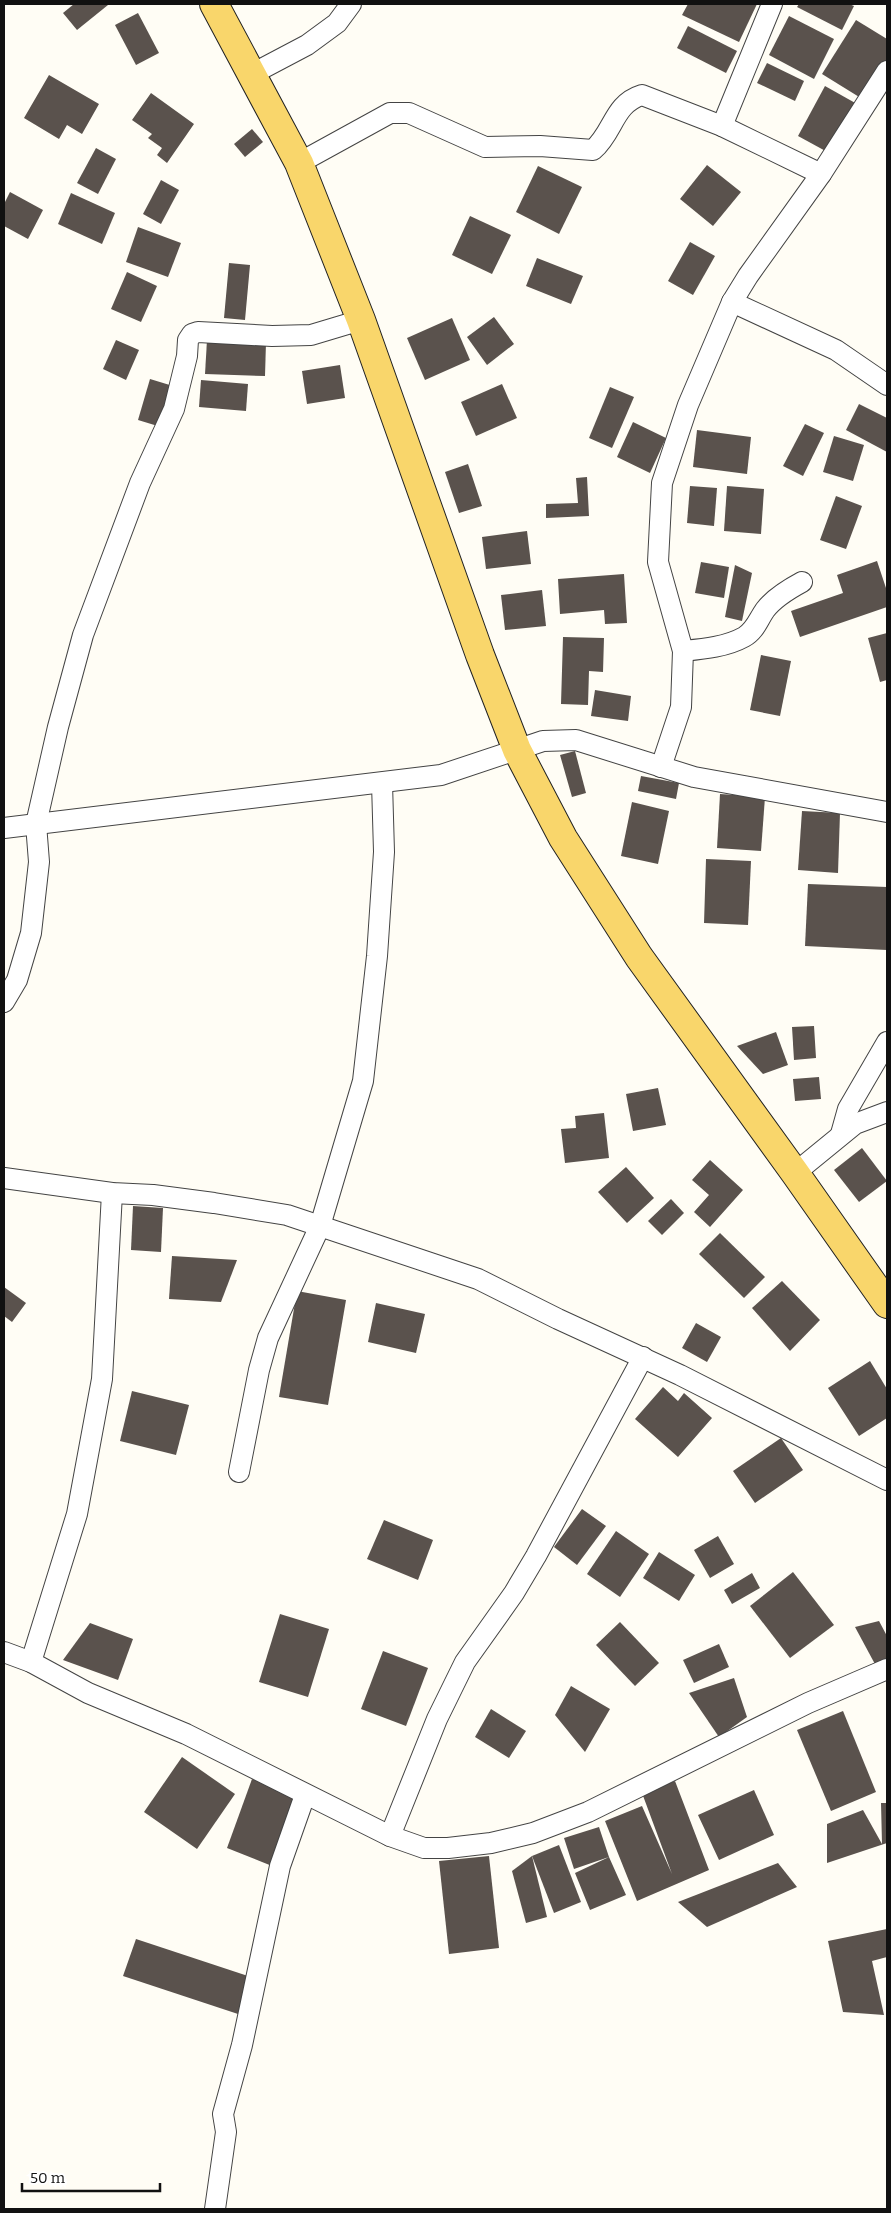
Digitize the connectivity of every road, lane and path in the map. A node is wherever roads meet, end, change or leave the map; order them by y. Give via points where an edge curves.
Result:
1 (214, 4) edge
2 (351, 4) edge
3 (772, 4) edge
4 (887, 72) edge
5 (252, 74) junction
6 (722, 126) junction
7 (299, 162) junction
8 (821, 174) junction
9 (732, 302) junction
10 (361, 320) junction
11 (887, 385) edge
12 (802, 582) dead end
13 (683, 651) junction
14 (516, 750) junction
15 (661, 767) junction
16 (382, 783) junction
17 (887, 812) edge
18 (36, 824) junction
19 (4, 828) edge
20 (4, 1002) edge
21 (887, 1042) edge
22 (887, 1112) edge
23 (841, 1134) junction
24 (795, 1173) junction
25 (4, 1178) edge
26 (112, 1193) junction
27 (320, 1226) junction
28 (887, 1304) edge
29 (643, 1357) junction
30 (239, 1472) dead end
31 (887, 1480) edge
32 (4, 1652) edge
33 (31, 1662) junction
34 (887, 1669) edge
35 (305, 1795) junction
36 (390, 1836) junction
37 (215, 2209) edge

1 - 5 main road
2 - 5 street via 337,23 307,46
3 - 6 street
4 - 8 street
5 - 7 main road
6 - 7 street via 642,95 623,104 601,144 593,150 540,146 485,147 409,113 390,112
6 - 8 street
7 - 10 main road
8 - 9 street
9 - 11 street via 836,350
9 - 13 street via 688,405 662,483 658,562
10 - 14 main road
10 - 18 street via 312,336 198,332 188,340 174,409 140,483 83,635
12 - 13 street via 787,590 765,610 755,627 744,637 721,645
13 - 15 street via 681,707
14 - 15 street via 543,741 576,740
14 - 16 street via 441,775
14 - 24 main road via 563,838 639,957
15 - 17 street via 694,777
16 - 18 street
16 - 27 street via 384,852 377,956 363,1081
18 - 19 street
18 - 20 street via 39,862 31,933 17,980
21 - 23 street via 848,1109
22 - 23 street via 855,1124
23 - 24 street
24 - 28 main road
25 - 26 street
26 - 27 street via 214,1202 287,1215
26 - 33 street via 102,1379 77,1514
27 - 29 street via 478,1279
27 - 30 street via 268,1338
29 - 31 street
29 - 36 street via 536,1556 465,1662 437,1719
32 - 33 street
33 - 35 street via 88,1693 186,1734
34 - 36 street via 808,1704 588,1812 534,1833 448,1848 424,1848
35 - 36 street
35 - 37 street via 280,1866 242,2045 223,2114 226,2132

